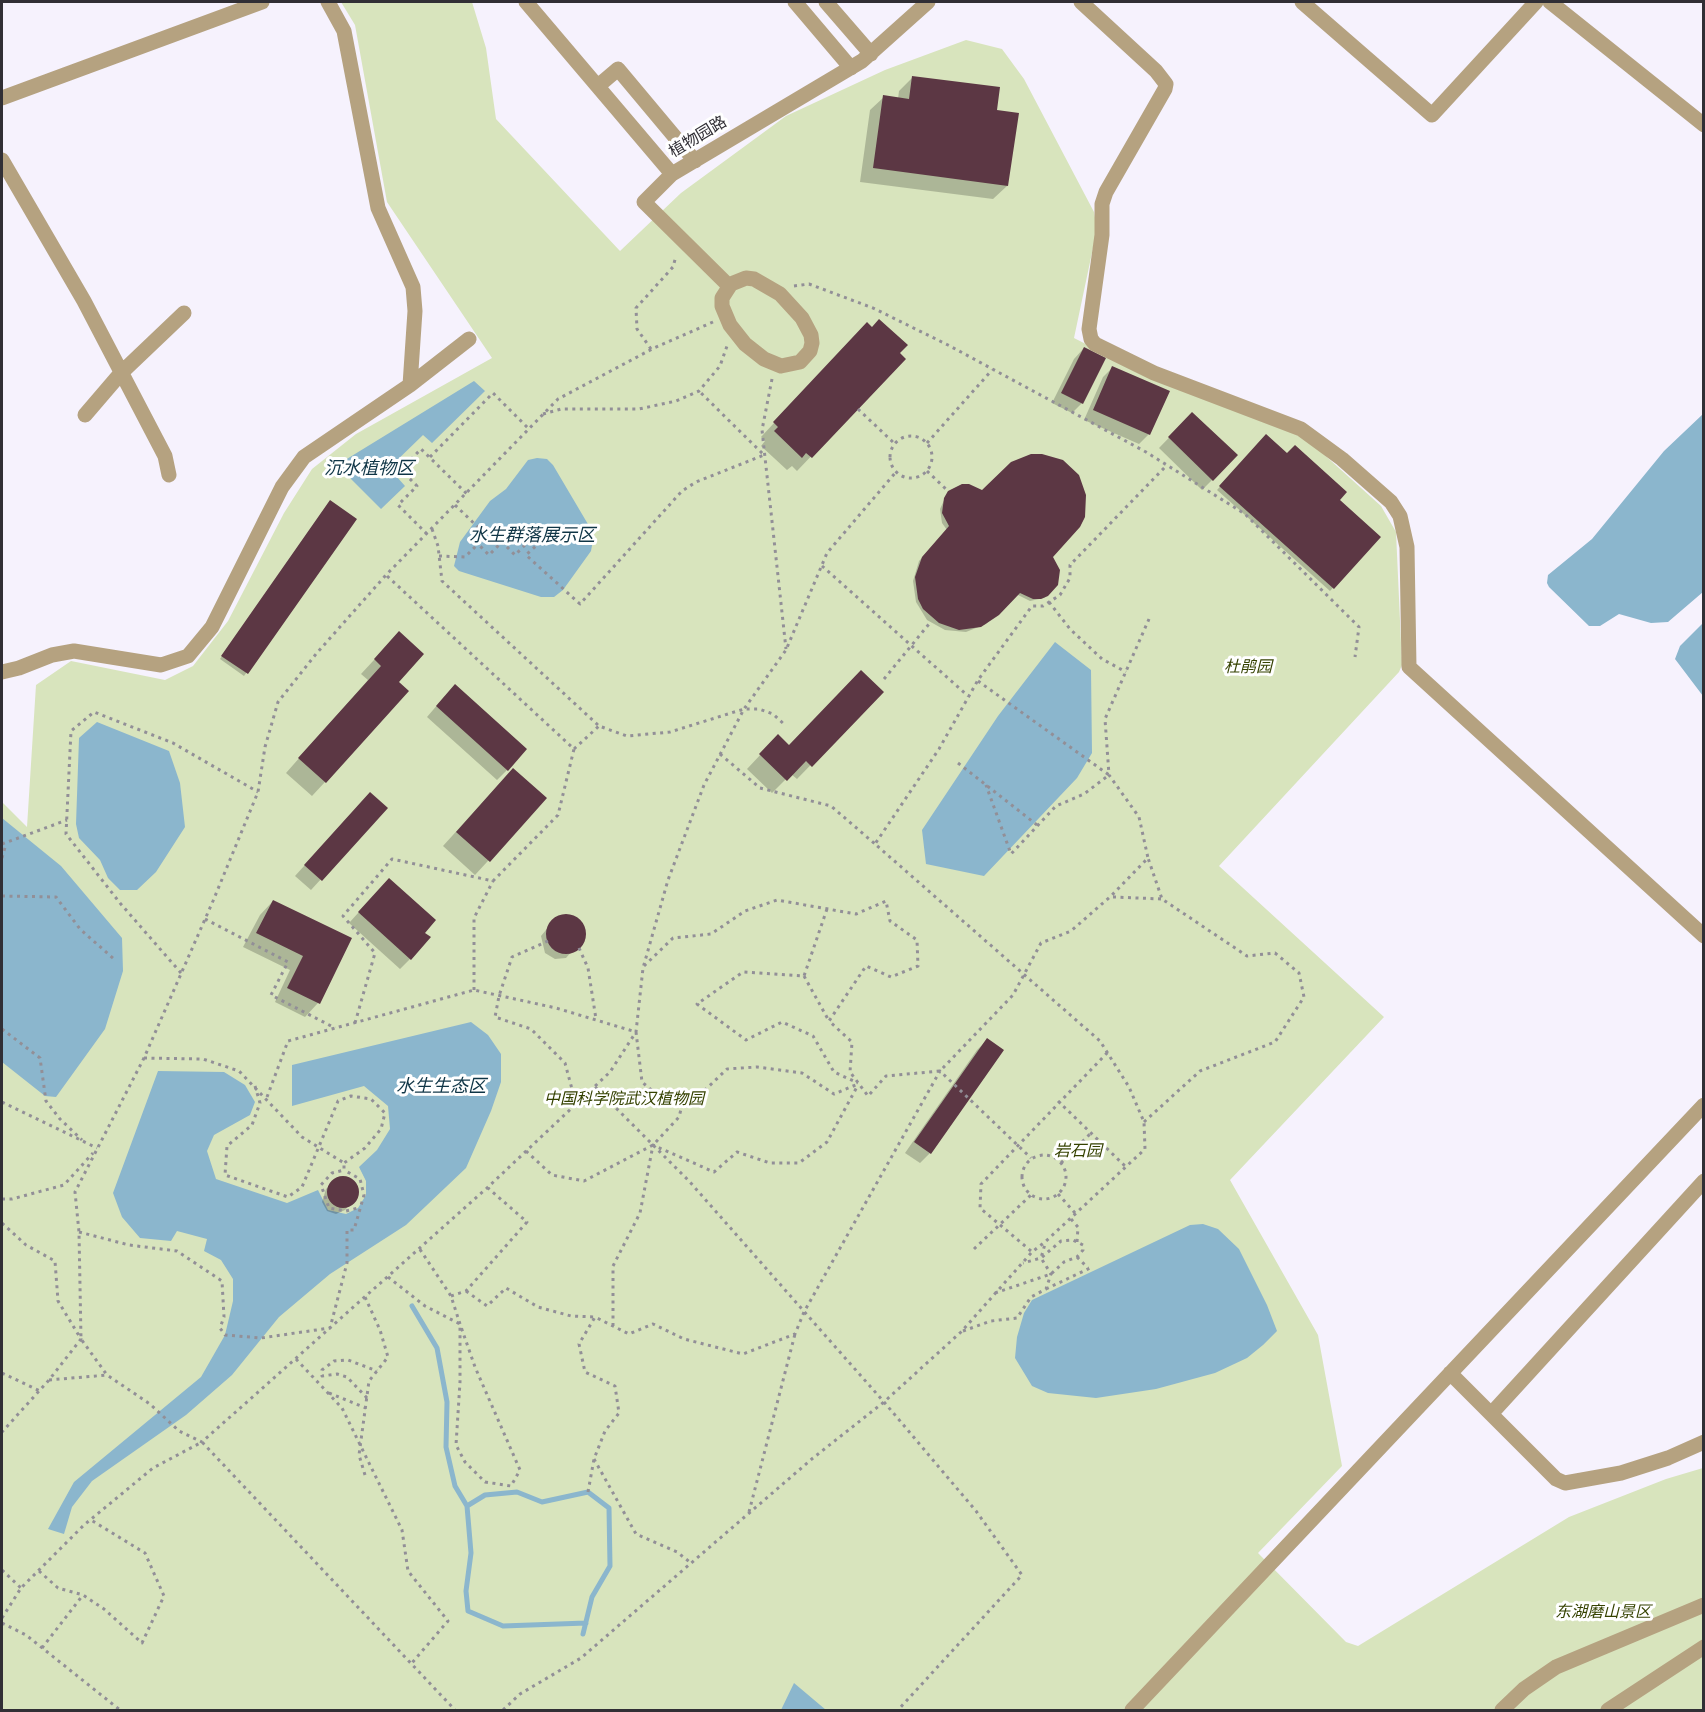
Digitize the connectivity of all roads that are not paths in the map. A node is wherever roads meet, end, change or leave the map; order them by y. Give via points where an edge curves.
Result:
1 (262, 2) edge
2 (328, 2) edge
3 (526, 2) edge
4 (795, 2) edge
5 (826, 2) edge
6 (928, 2) edge
7 (1082, 2) edge
8 (1302, 2) edge
9 (1536, 2) edge
10 (1550, 2) edge
11 (871, 54) junction
12 (851, 68) junction
13 (598, 86) junction
14 (2, 98) edge
15 (1704, 126) edge
16 (2, 160) edge
17 (695, 161) junction
18 (672, 174) junction
19 (729, 286) junction
20 (184, 313) dead end
21 (469, 339) dead end
22 (121, 373) junction
23 (410, 385) junction
24 (85, 415) dead end
25 (169, 475) dead end
26 (2, 672) edge
27 (1704, 936) edge
28 (1704, 1105) edge
29 (1704, 1181) edge
30 (1450, 1373) junction
31 (1491, 1414) junction
32 (1704, 1442) edge
33 (1704, 1605) edge
34 (1704, 1647) edge
35 (1132, 1710) edge
36 (1502, 1710) edge
37 (1608, 1710) edge

1 - 14 street
2 - 23 street via 344,31 378,208 413,287
3 - 13 street, 植物园路
4 - 12 street
5 - 11 street
6 - 11 street, 植物园路
7 - 27 street via 1166,84 1102,204 1091,339 1154,373 1301,429 1391,502 1400,516 1407,547 1409,668
8 - 9 street via 1432,115
10 - 15 street
11 - 12 street, 植物园路
12 - 17 street, 植物园路
13 - 17 street via 618,69
13 - 18 street, 植物园路
16 - 22 street
17 - 18 street, 植物园路
18 - 19 street via 644,202
19 - 19 street via 738,280 754,279 780,294 802,318 811,335 806,358 794,365 775,364 745,344 722,306
20 - 22 street
21 - 23 street
22 - 24 street
22 - 25 street via 165,456
23 - 26 street via 304,457 282,487 212,627 188,656 161,665 74,651
28 - 30 street
29 - 31 street
30 - 31 street
30 - 35 street
31 - 32 street via 1556,1479 1565,1483 1621,1473
33 - 36 street via 1556,1667
34 - 37 street

